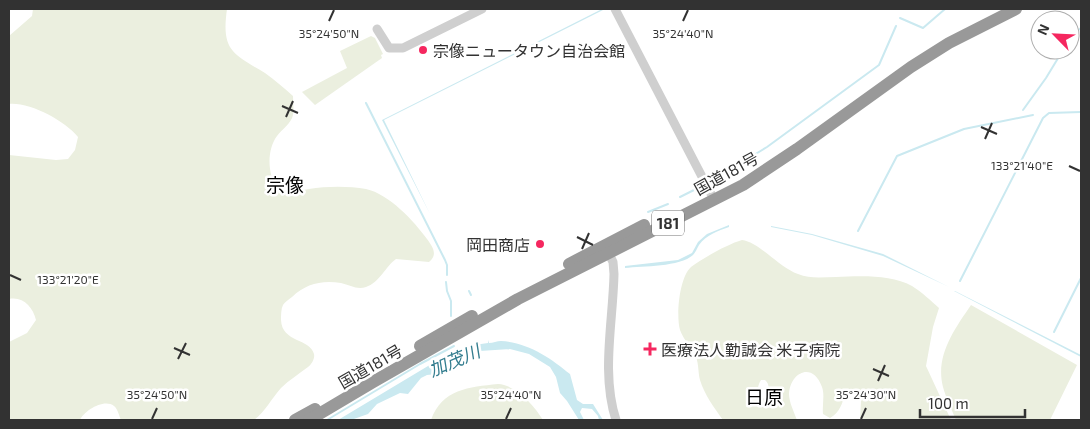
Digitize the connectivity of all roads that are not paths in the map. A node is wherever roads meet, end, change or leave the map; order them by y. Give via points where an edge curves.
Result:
1 (482, 9) edge
2 (615, 9) edge
3 (996, 9) edge
4 (1016, 9) edge
5 (377, 30) dead end
6 (711, 194) junction
7 (607, 249) junction
8 (295, 420) edge
9 (310, 420) edge
10 (616, 420) edge

1 - 5 street via 403,48 389,48
2 - 6 street
3 - 6 highway, 国道181号 / 181 via 933,43 793,144
4 - 7 highway, 国道181号 / 181 via 949,43 911,67 744,185
6 - 7 highway, 国道181号 / 181
7 - 8 highway, 国道181号 / 181 via 442,332
7 - 9 highway, 国道181号 / 181
7 - 10 street via 614,274 609,382

